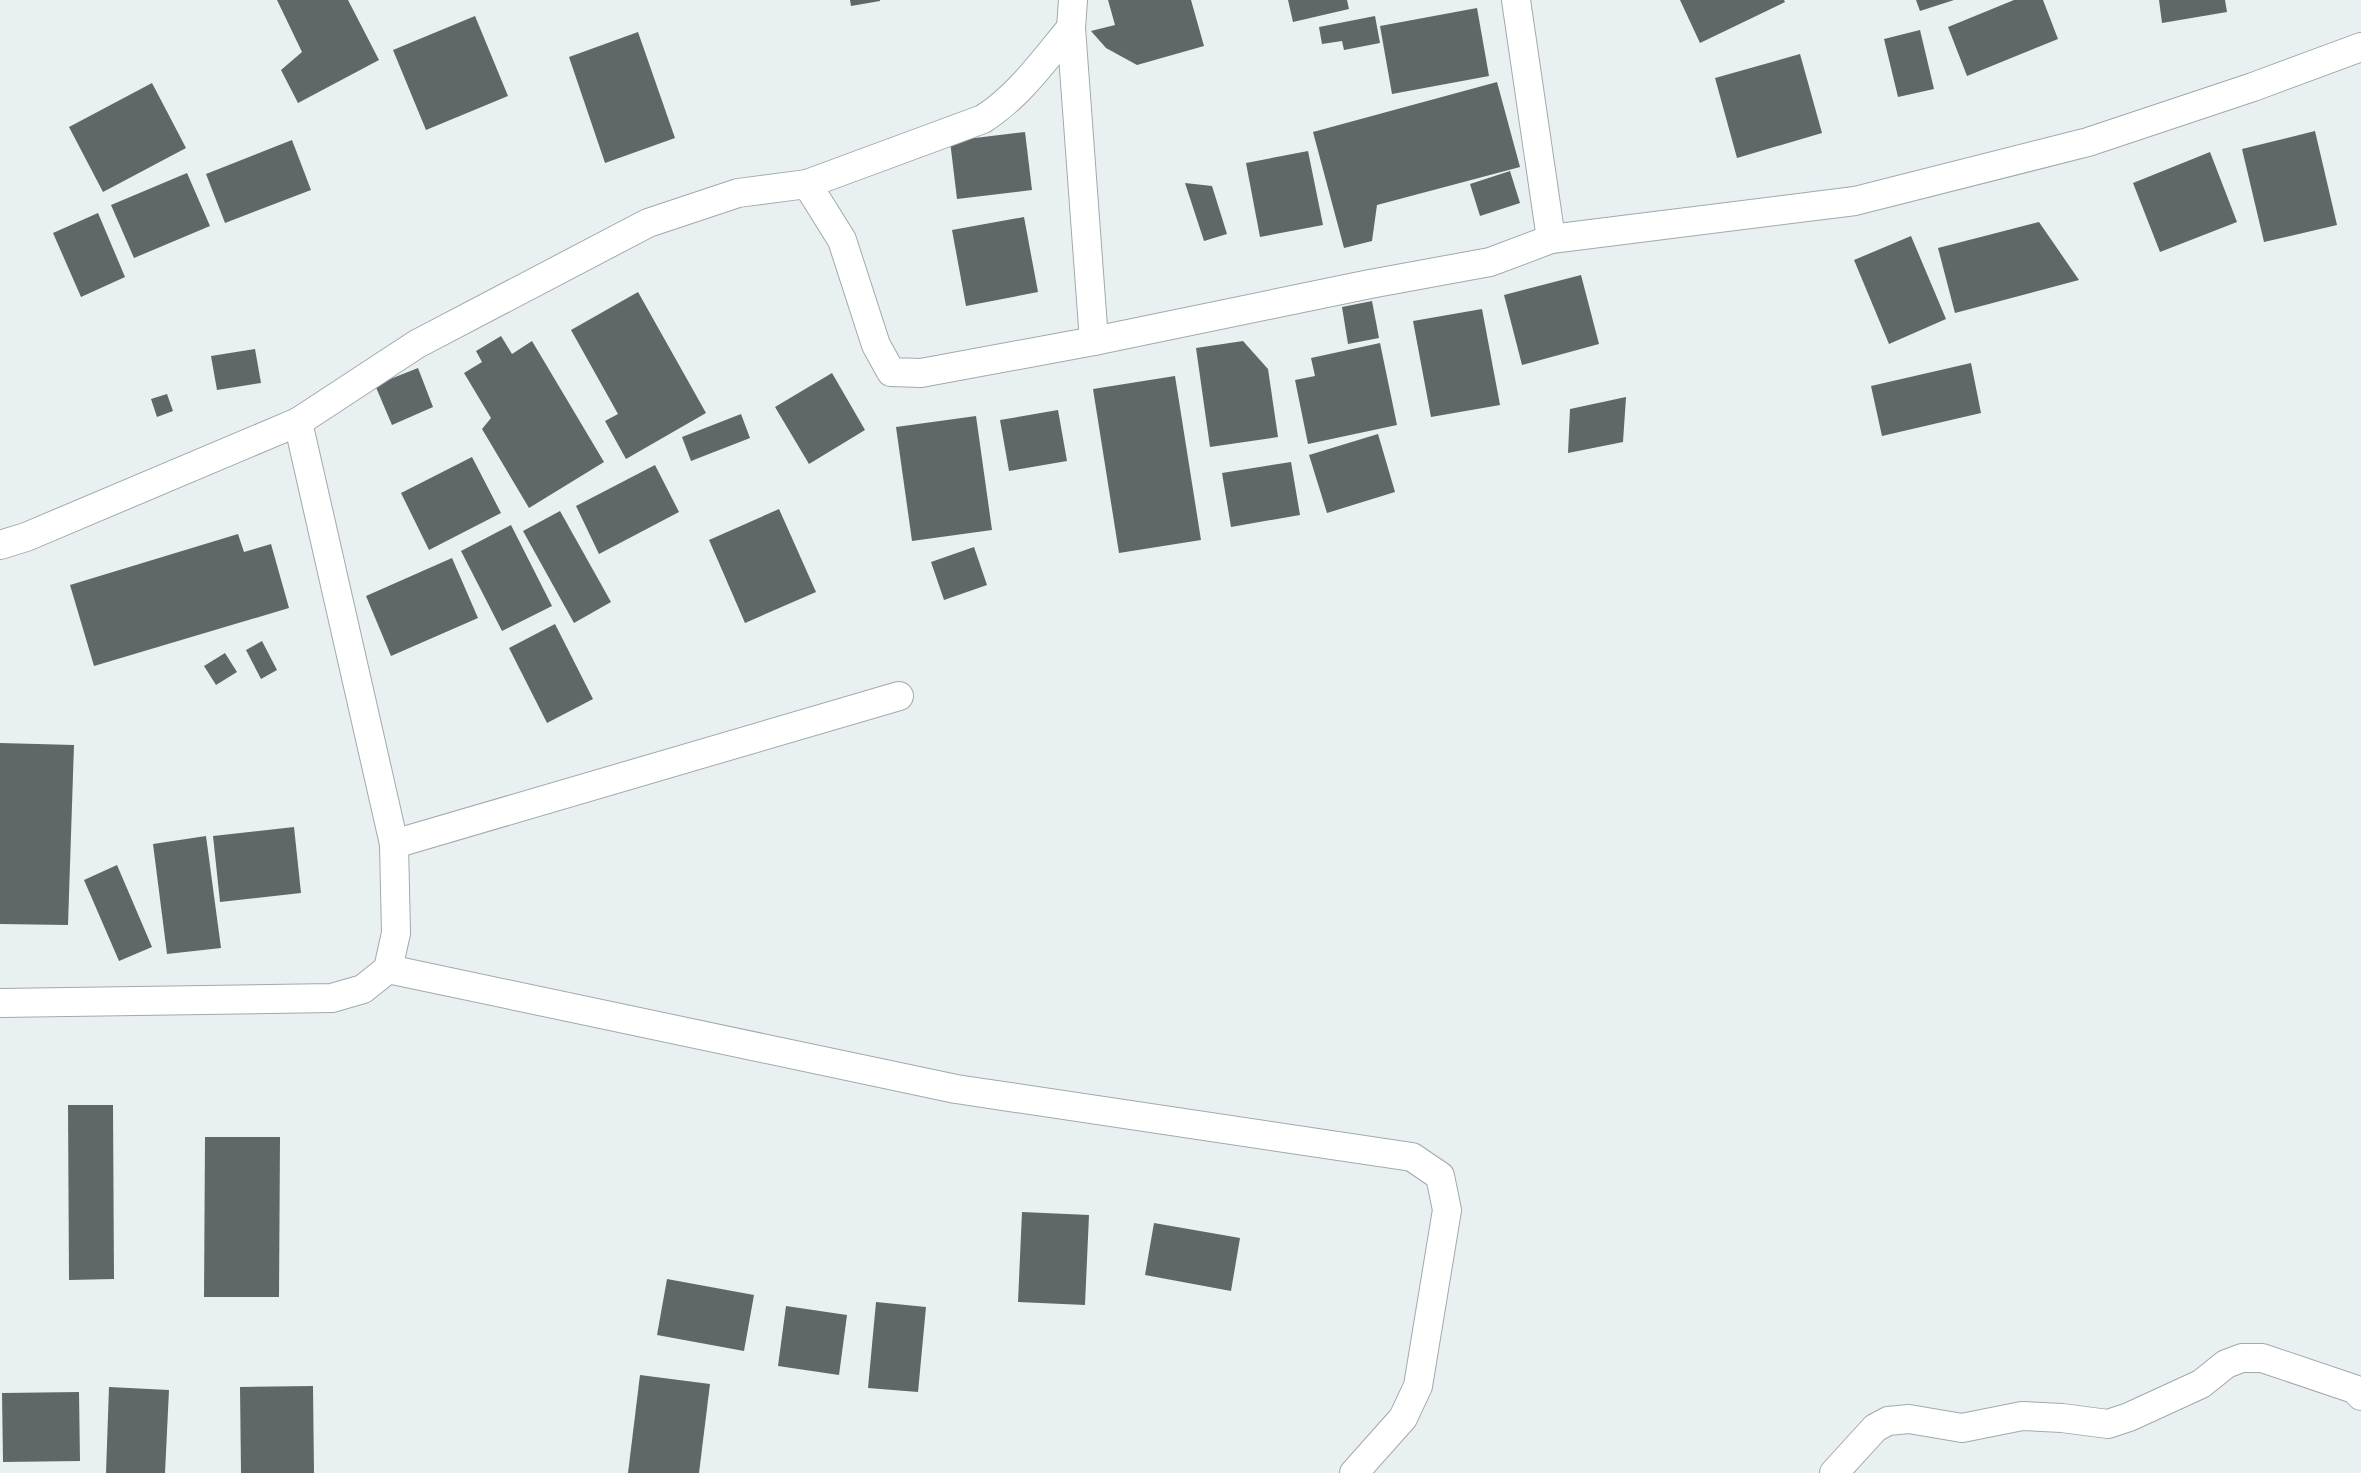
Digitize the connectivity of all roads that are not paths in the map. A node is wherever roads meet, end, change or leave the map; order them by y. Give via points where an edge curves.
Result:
1 (1073, 0) edge
2 (1516, 0) edge
3 (1071, 28) junction
4 (2361, 47) edge
5 (807, 184) junction
6 (1551, 239) junction
7 (1094, 342) junction
8 (298, 422) junction
9 (0, 545) edge
10 (898, 696) dead end
11 (394, 844) junction
12 (388, 969) junction
13 (0, 1003) edge
14 (2361, 1396) edge
15 (1354, 1473) edge
16 (1834, 1473) edge

1 - 3 street
2 - 6 street
3 - 5 street via 1019,89 983,119
3 - 7 street
4 - 6 street via 2088,142 1855,201
5 - 7 street via 842,240 876,345 891,372 921,373
5 - 8 street via 738,193 648,223 417,344
6 - 7 street via 1490,262
8 - 9 street via 26,537
8 - 11 street
10 - 11 street
11 - 12 street via 396,933
12 - 13 street via 363,989 332,998
12 - 15 street via 956,1089 1412,1157 1440,1176 1447,1210 1418,1386 1403,1418
14 - 16 street via 2354,1389 2262,1358 2242,1358 2226,1364 2201,1384 2108,1424 2022,1416 1962,1428 1909,1420 1888,1421 1875,1428

